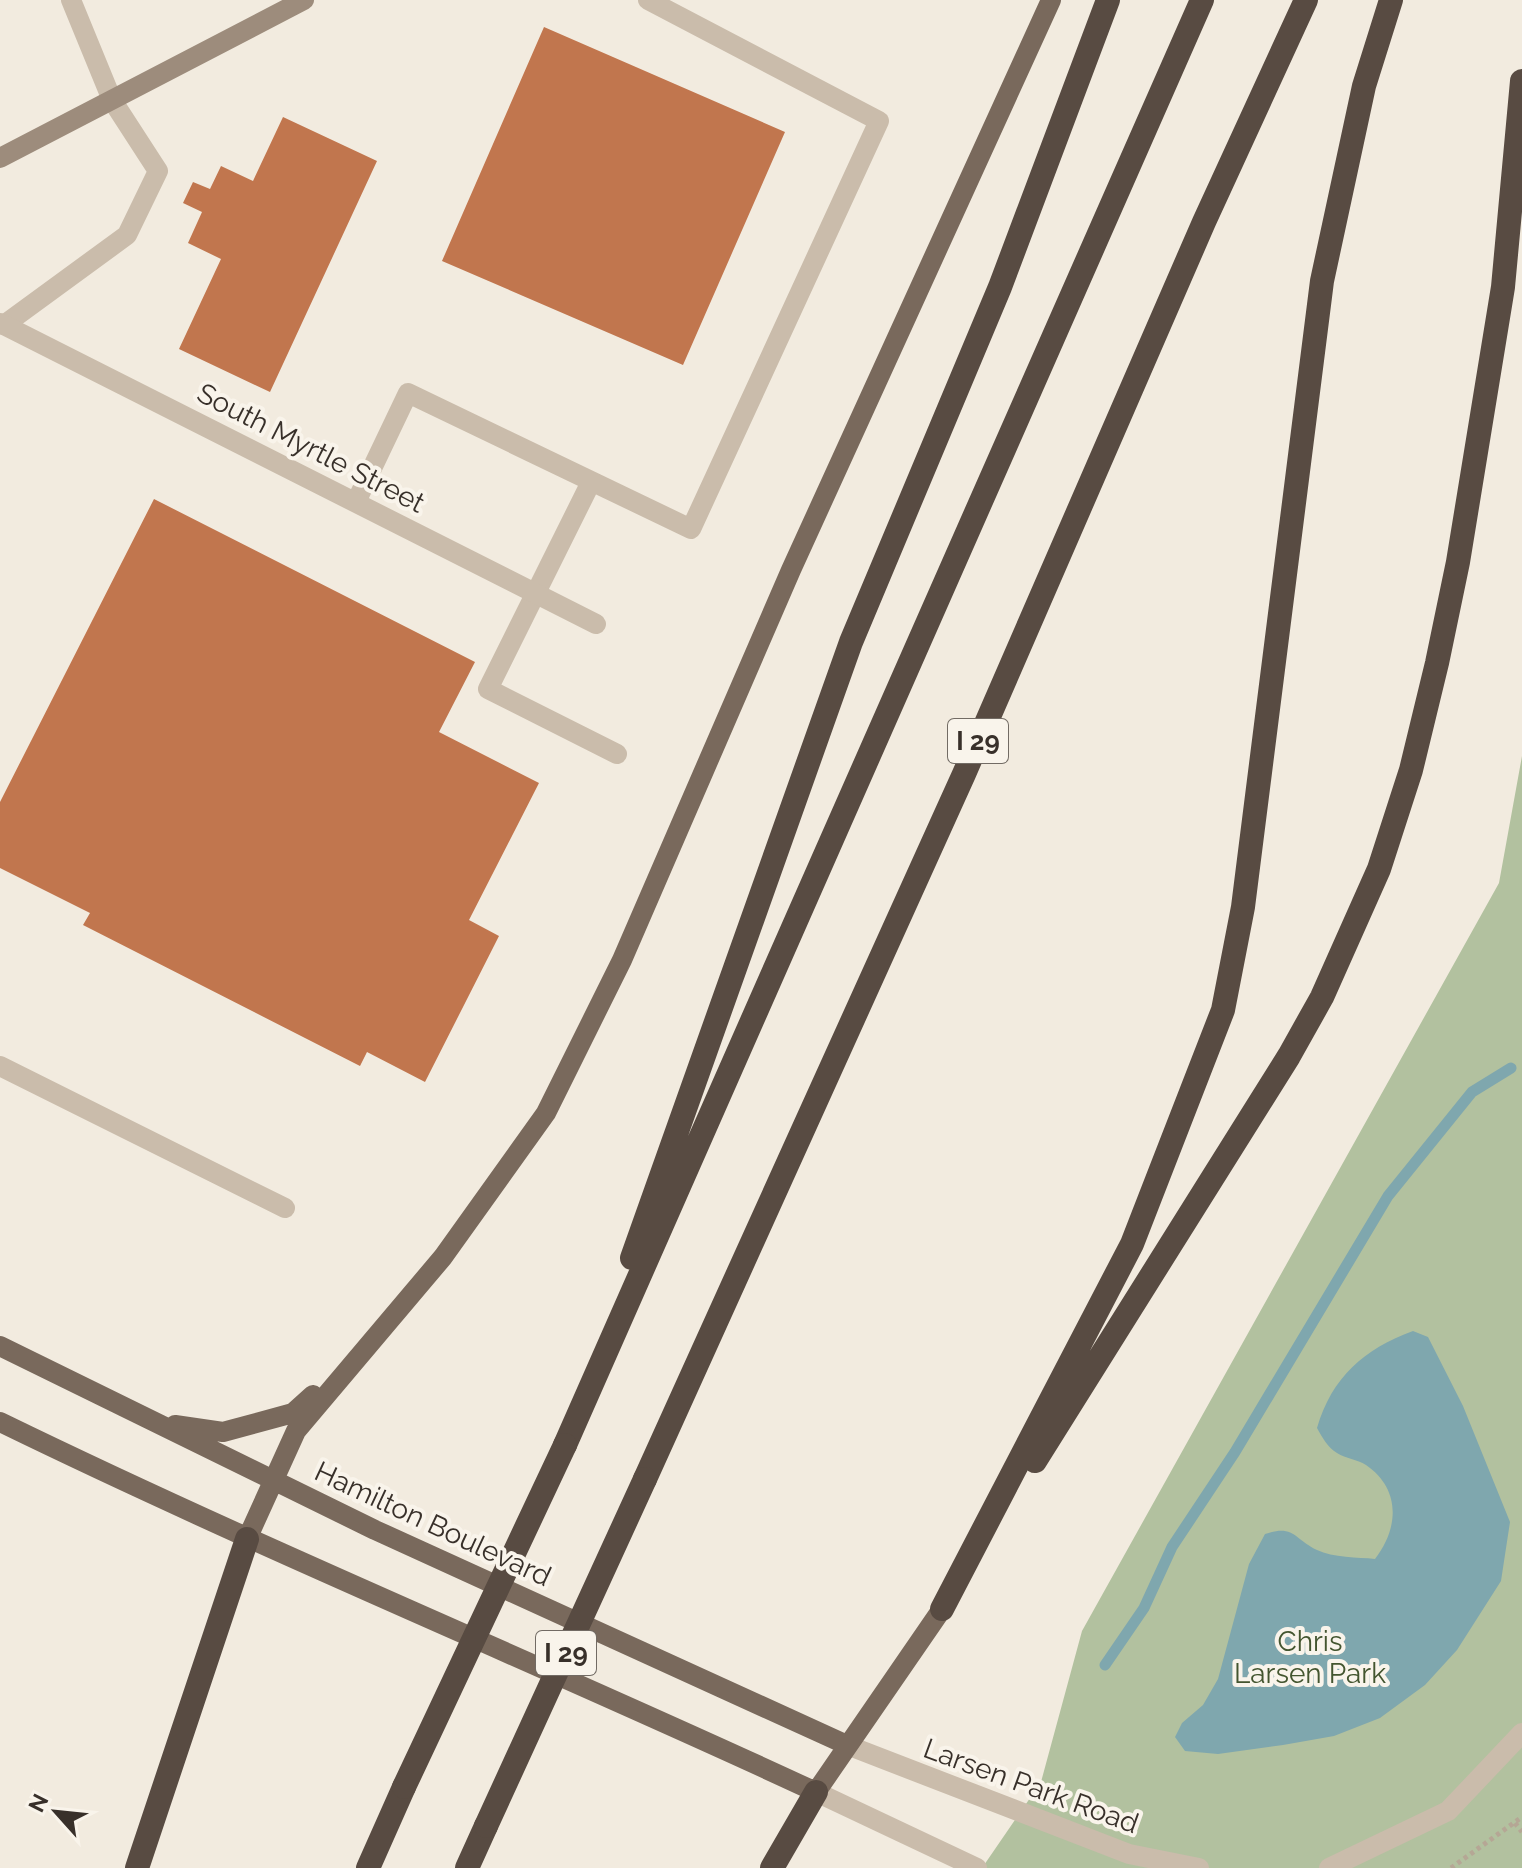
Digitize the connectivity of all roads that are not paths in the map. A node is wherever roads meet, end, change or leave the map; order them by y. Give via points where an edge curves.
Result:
1 (71, 0) edge
2 (304, 0) edge
3 (648, 0) edge
4 (1051, 0) edge
5 (1108, 0) edge
6 (1202, 0) edge
7 (1306, 0) edge
8 (1391, 0) edge
9 (1522, 81) edge
10 (112, 100) junction
11 (0, 158) edge
12 (2, 324) edge
13 (591, 482) junction
14 (356, 502) junction
15 (535, 593) junction
16 (596, 624) dead end
17 (617, 754) dead end
18 (0, 1066) edge
19 (285, 1208) dead end
20 (0, 1346) edge
21 (367, 1347) junction
22 (0, 1422) edge
23 (155, 1423) junction
24 (565, 1445) junction
25 (272, 1479) junction
26 (247, 1539) junction
27 (942, 1609) junction
28 (1522, 1733) edge
29 (847, 1745) junction
30 (816, 1792) junction
31 (137, 1868) edge
32 (368, 1868) edge
33 (467, 1868) edge
34 (772, 1868) edge
35 (977, 1868) edge
36 (1199, 1868) edge
37 (1332, 1868) edge

1 - 10 street
2 - 10 street
3 - 13 street via 879,121 691,529
4 - 21 main road via 791,570 622,960 546,1113 443,1257
5 - 24 highway via 1000,287 851,642
6 - 24 highway
7 - 33 highway, I 29, bridge via 957,789
8 - 27 highway via 1364,86 1322,281 1243,907 1223,1010 1132,1244
9 - 27 highway via 1503,287 1458,562 1411,770 1379,869 1322,997 1289,1056
10 - 11 street
10 - 12 street via 158,171 127,235
12 - 14 street, South Myrtle Street
13 - 14 street via 408,393
13 - 15 street
14 - 15 street, South Myrtle Street
15 - 16 street, South Myrtle Street
15 - 17 street via 488,689
18 - 19 street
20 - 23 main road, Hamilton Boulevard
21 - 23 main road via 293,1413 223,1432
21 - 25 main road via 296,1431
22 - 26 main road
23 - 25 main road, Hamilton Boulevard
24 - 32 highway, bridge
25 - 26 main road
25 - 29 main road, Hamilton Boulevard
26 - 30 main road
26 - 31 highway
27 - 29 main road
28 - 37 street via 1448,1811
29 - 30 main road
29 - 36 street, Larsen Park Road via 1129,1854
30 - 34 highway
30 - 35 street

